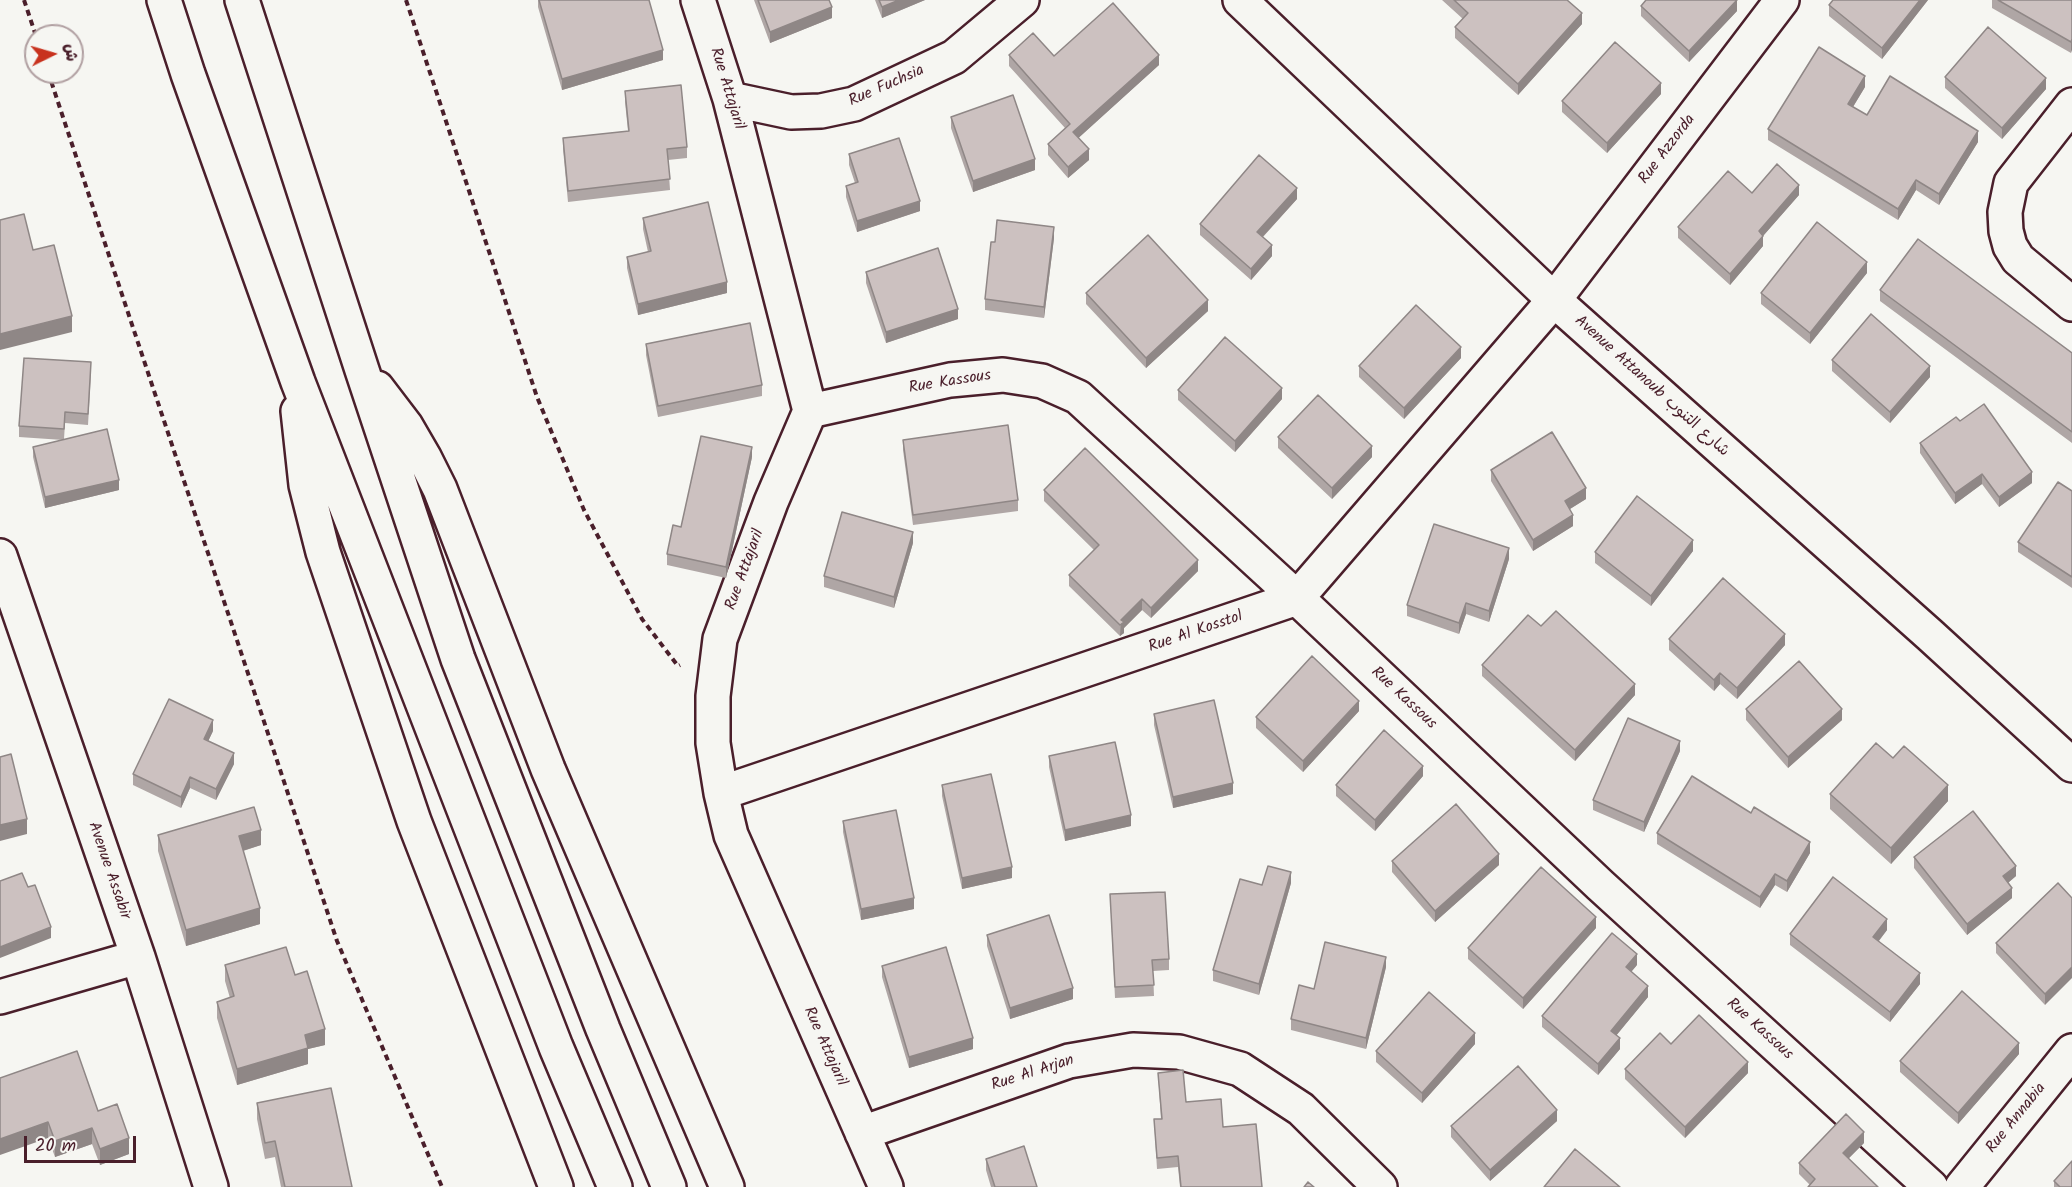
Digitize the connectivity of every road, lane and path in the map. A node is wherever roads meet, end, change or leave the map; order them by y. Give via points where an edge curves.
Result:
1 (24, 0) edge
2 (164, 0) edge
3 (242, 0) edge
4 (406, 0) edge
5 (698, 0) edge
6 (1022, 0) edge
7 (1240, 0) edge
8 (1782, 0) edge
9 (32, 24) edge
10 (52, 84) edge
11 (730, 99) junction
12 (2072, 105) edge
13 (1554, 300) junction
14 (2072, 304) edge
15 (362, 370) junction
16 (298, 382) junction
17 (810, 411) junction
18 (0, 556) edge
19 (1297, 598) junction
20 (717, 662) junction
21 (2072, 765) edge
22 (721, 793) junction
23 (138, 957) junction
24 (0, 997) edge
25 (2072, 1051) edge
26 (862, 1133) junction
27 (211, 1187) edge
28 (442, 1187) edge
29 (556, 1187) edge
30 (615, 1187) edge
31 (669, 1187) edge
32 (728, 1187) edge
33 (886, 1187) edge
34 (1380, 1187) edge
35 (1931, 1187) edge
36 (1962, 1187) edge

1 - 9 path
2 - 16 main road
3 - 15 main road
4 - 20 path via 537,397 584,510 642,619 678,666
5 - 11 main road, Rue Attajaril
6 - 11 main road, Rue Fuchsia via 954,57 854,104 791,112
7 - 13 main road, Avenue Attanoub شارع التنوب
8 - 13 main road, Rue Azzorda
10 - 28 path via 337,941
11 - 17 main road, Rue Attajaril
12 - 14 main road via 2011,183 2005,212 2010,246 2018,259
13 - 19 main road
13 - 21 main road, Avenue Attanoub شارع التنوب
15 - 31 main road via 458,659
15 - 32 main road via 406,426 440,489 548,769
16 - 29 main road via 306,485 323,552 414,821
16 - 30 main road via 552,1036
17 - 19 main road, Rue Kassous via 950,380 1003,375 1042,381 1078,397
17 - 20 main road, Rue Attajaril via 767,512 720,639
18 - 23 main road, Avenue Assabir
19 - 22 main road, Rue Al Kosstol
19 - 35 main road, Rue Kassous via 1600,885
20 - 22 main road, Rue Attajaril via 713,743
22 - 26 main road, Rue Attajaril via 731,836
23 - 24 main road
23 - 27 main road, Avenue Assabir
25 - 36 main road, Rue Annabia
26 - 33 main road
26 - 34 main road, Rue Al Arjan via 1069,1060 1133,1050 1179,1052 1240,1070 1301,1109

